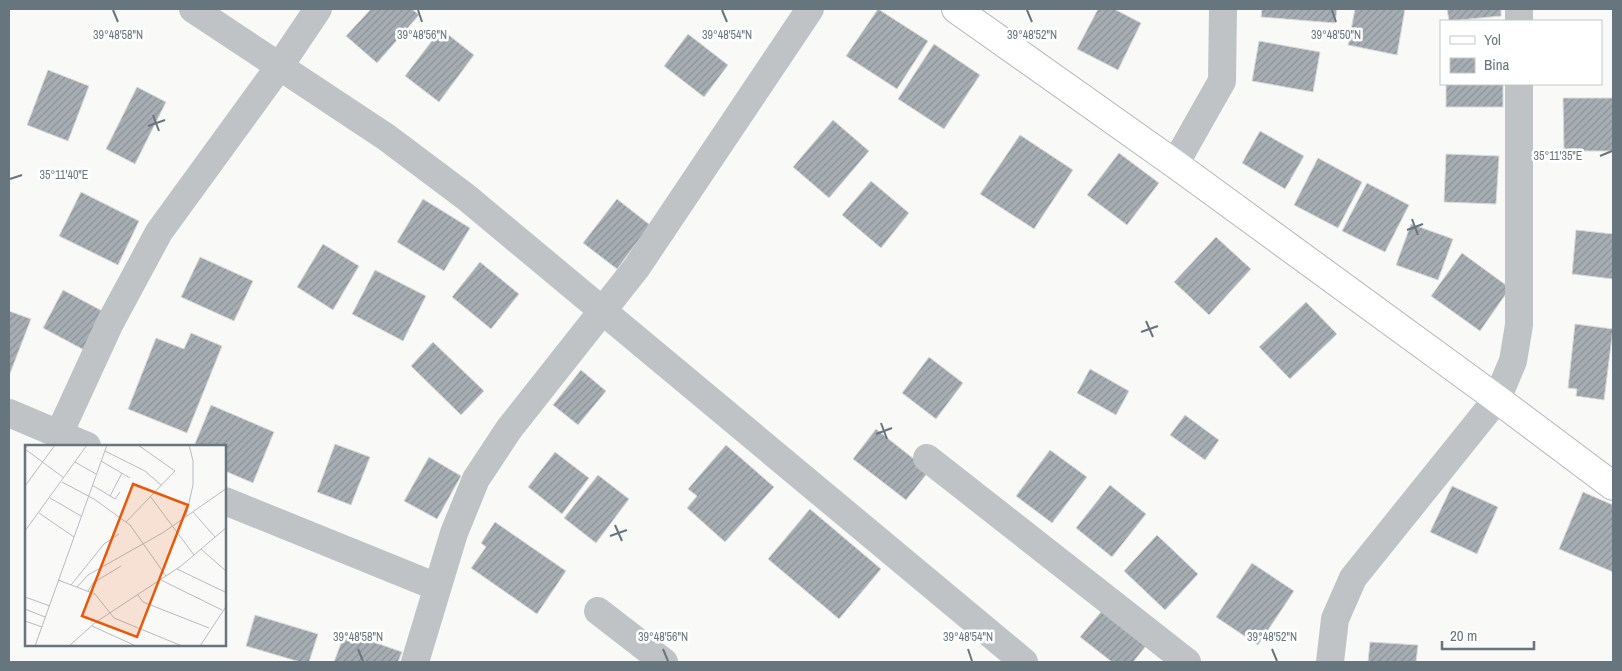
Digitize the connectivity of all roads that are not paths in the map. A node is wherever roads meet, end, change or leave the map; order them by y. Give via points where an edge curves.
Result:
1 (193, 9) edge
2 (318, 9) edge
3 (810, 9) edge
4 (956, 9) edge
5 (1223, 9) edge
6 (279, 67) junction
7 (1519, 85) edge
8 (1174, 164) junction
9 (603, 311) junction
10 (1498, 399) junction
11 (9, 413) edge
12 (59, 434) junction
13 (86, 445) edge
14 (927, 458) dead end
15 (1613, 486) edge
16 (226, 502) edge
17 (437, 587) junction
18 (598, 611) dead end
19 (415, 662) edge
20 (664, 662) edge
21 (1024, 662) edge
22 (1187, 662) edge
23 (1330, 662) edge

1 - 6 street
2 - 6 street
3 - 9 street via 637,267
4 - 8 street
5 - 8 street via 1222,81
6 - 9 street via 386,137 466,197
6 - 12 street via 159,232 110,323
7 - 10 street via 1519,325 1513,361
8 - 10 street
9 - 17 street via 509,429 476,479 454,532
9 - 21 street
10 - 15 street
10 - 23 street via 1353,578 1335,620
11 - 12 street
12 - 13 street
14 - 22 street
16 - 17 street
17 - 19 street
18 - 20 street

